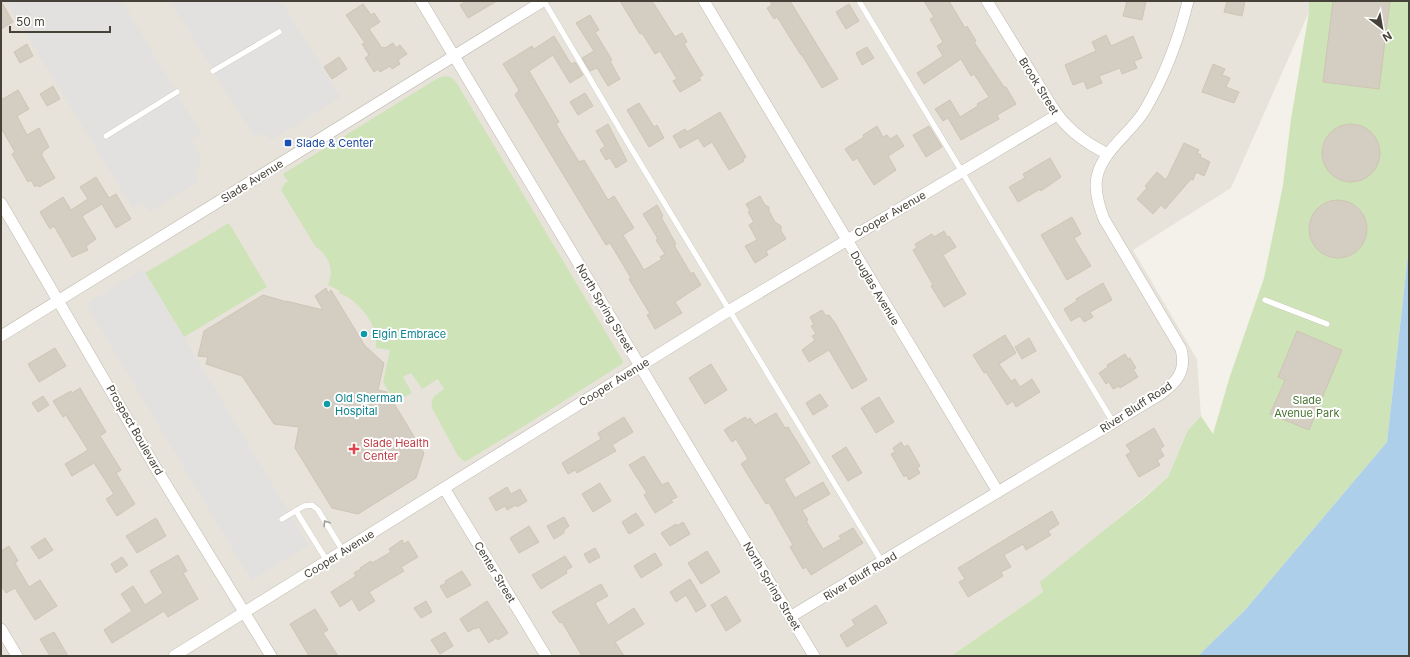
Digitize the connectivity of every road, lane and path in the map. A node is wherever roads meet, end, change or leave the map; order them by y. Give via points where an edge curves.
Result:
1 (421, 1) edge
2 (543, 1) edge
3 (704, 1) edge
4 (859, 1) edge
5 (987, 1) edge
6 (1188, 1) edge
7 (279, 32) dead end
8 (454, 56) junction
9 (213, 71) dead end
10 (177, 92) dead end
11 (1057, 115) junction
12 (106, 136) dead end
13 (1108, 154) junction
14 (962, 172) junction
15 (1, 203) edge
16 (846, 239) junction
17 (59, 300) junction
18 (1265, 300) dead end
19 (730, 310) junction
20 (1327, 324) dead end
21 (1, 336) edge
22 (640, 366) junction
23 (1113, 422) junction
24 (444, 488) junction
25 (998, 492) junction
26 (296, 511) junction
27 (282, 519) dead end
28 (343, 551) junction
29 (327, 561) junction
30 (882, 562) junction
31 (245, 612) junction
32 (790, 617) junction
33 (1, 629) edge
34 (17, 656) edge
35 (174, 656) edge
36 (271, 656) edge
37 (546, 656) edge
38 (814, 656) edge

1 - 8 street, North Spring Street
2 - 8 street, Slade Avenue
2 - 19 lane
3 - 16 street, Douglas Avenue
4 - 14 lane
5 - 11 street, Brook Street
6 - 13 street, River Bluff Road via 1167,65 1145,110
7 - 9 lane
8 - 17 street, Slade Avenue
8 - 22 street, North Spring Street
10 - 12 lane
11 - 13 street, Brook Street via 1072,130
11 - 14 street, Cooper Avenue
13 - 23 street, River Bluff Road via 1097,178 1098,201 1102,215 1178,342 1183,359 1174,384
14 - 16 street, Cooper Avenue
14 - 23 lane
15 - 17 street, Prospect Boulevard
16 - 19 street, Cooper Avenue
16 - 25 street, Douglas Avenue
17 - 21 street, Slade Avenue
17 - 31 street, Prospect Boulevard via 158,470
18 - 20 lane
19 - 22 street, Cooper Avenue
19 - 30 lane
22 - 24 street, Cooper Avenue
22 - 32 street, North Spring Street
23 - 25 street, River Bluff Road
24 - 28 street, Cooper Avenue
24 - 37 street, Center Street
25 - 30 street, River Bluff Road
26 - 27 lane
28 -> 26 lane via 318,510 312,505
26 - 29 lane
28 - 29 street, Cooper Avenue
29 - 31 street, Cooper Avenue
30 - 32 street, River Bluff Road
31 - 35 street, Cooper Avenue
31 - 36 street, Prospect Boulevard
32 - 38 street, North Spring Street
33 - 34 street

